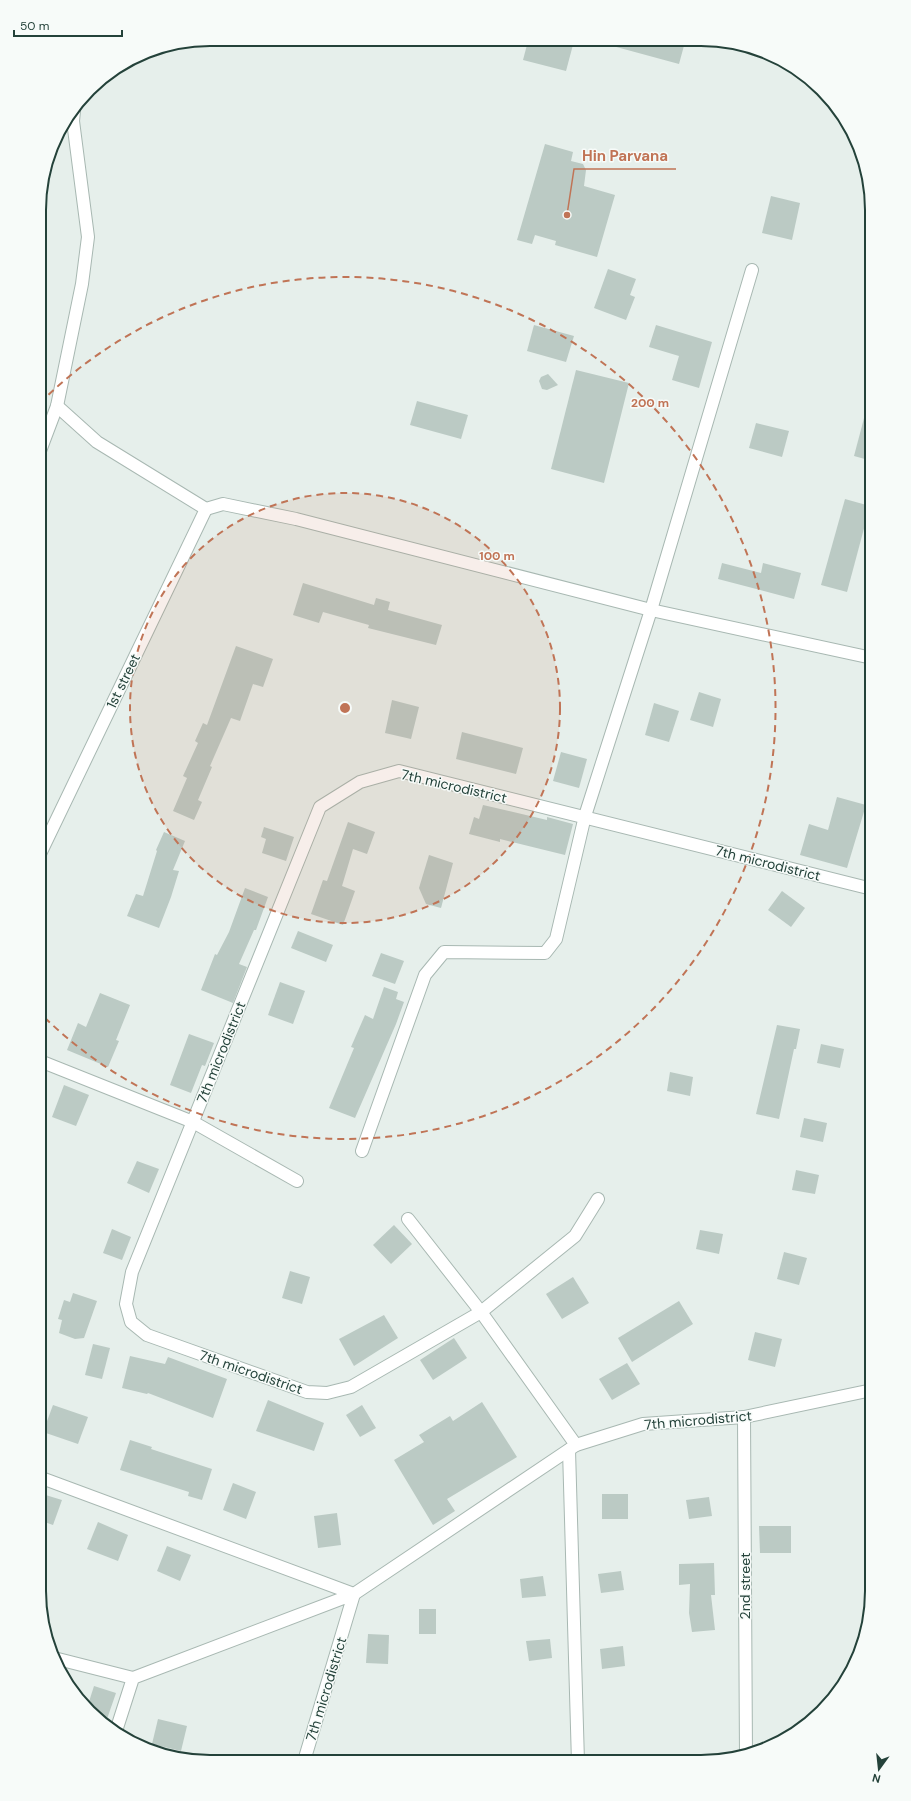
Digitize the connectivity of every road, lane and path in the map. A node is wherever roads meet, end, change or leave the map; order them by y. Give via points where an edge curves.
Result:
1 (73, 120) edge
2 (752, 270) dead end
3 (57, 406) junction
4 (46, 435) edge
5 (206, 509) junction
6 (651, 610) junction
7 (865, 656) edge
8 (585, 816) junction
9 (46, 842) edge
10 (865, 887) edge
11 (46, 1063) edge
12 (193, 1122) junction
13 (362, 1151) dead end
14 (297, 1181) dead end
15 (598, 1199) dead end
16 (408, 1219) dead end
17 (481, 1312) junction
18 (865, 1391) edge
19 (744, 1417) junction
20 (573, 1448) junction
21 (46, 1480) edge
22 (354, 1594) junction
23 (61, 1660) edge
24 (133, 1678) junction
25 (118, 1726) edge
26 (746, 1748) edge
27 (306, 1755) edge
28 (578, 1755) edge

1 - 3 street via 88,237 82,284
2 - 6 street
3 - 4 street
3 - 5 street via 97,442
5 - 6 street via 223,504 296,519
5 - 9 street, 1st street
6 - 7 street
6 - 8 street
8 - 10 street, 7th microdistrict
8 - 12 street, 7th microdistrict via 399,771 360,782 320,807
8 - 13 street via 556,939 545,953 444,952 425,975
11 - 12 street
12 - 14 street
12 - 17 street, 7th microdistrict via 132,1272 126,1304 131,1322 147,1335 307,1392 327,1393 351,1387
15 - 17 street, 7th microdistrict via 575,1236
16 - 17 street
17 - 20 street
18 - 19 street, 7th microdistrict
19 - 20 street, 7th microdistrict via 643,1424
19 - 26 street, 2nd street
20 - 22 street, 7th microdistrict
20 - 28 street
21 - 22 street
22 - 24 street, 7th microdistrict
22 - 27 street, 7th microdistrict
23 - 24 street
24 - 25 street

